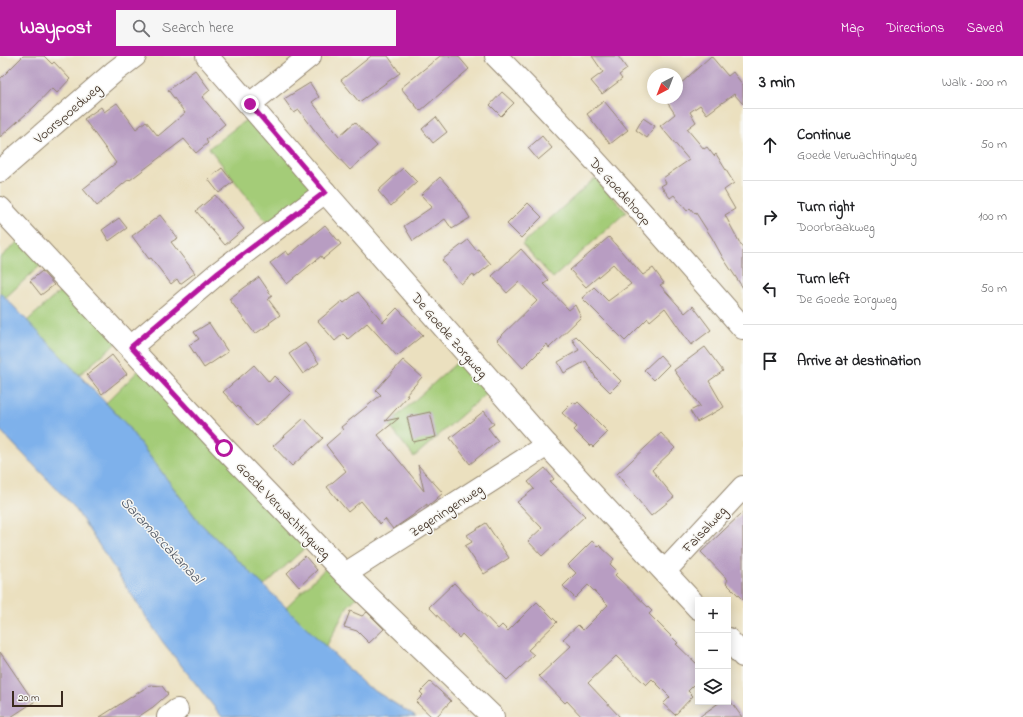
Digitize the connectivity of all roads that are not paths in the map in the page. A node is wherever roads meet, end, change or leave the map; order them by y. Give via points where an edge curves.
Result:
1 (135, 56) edge
2 (207, 56) edge
3 (310, 56) edge
4 (496, 56) edge
5 (250, 104) junction
6 (0, 171) edge
7 (325, 192) junction
8 (0, 208) edge
9 (743, 328) edge
10 (131, 347) junction
11 (547, 445) junction
12 (743, 487) edge
13 (665, 571) junction
14 (345, 574) junction
15 (695, 605) edge
16 (731, 643) edge
17 (743, 656) edge
18 (493, 717) edge

1 - 6 street, Voorspoedweg
2 - 5 street, De Goede Zorgweg
3 - 5 street
4 - 9 street, De Goedehoop
5 - 7 street, De Goede Zorgweg
7 - 10 street via 218,273
7 - 11 street, De Goede Zorgweg
8 - 10 street, Goede Verwachtingweg
10 - 14 street, Goede Verwachtingweg
11 - 13 street, De Goede Zorgweg
11 - 14 street, Zegeningenweg
12 - 13 street, Faisalweg
13 - 15 street, De Goede Zorgweg
14 - 18 street, Goede Verwachtingweg
16 - 17 street

